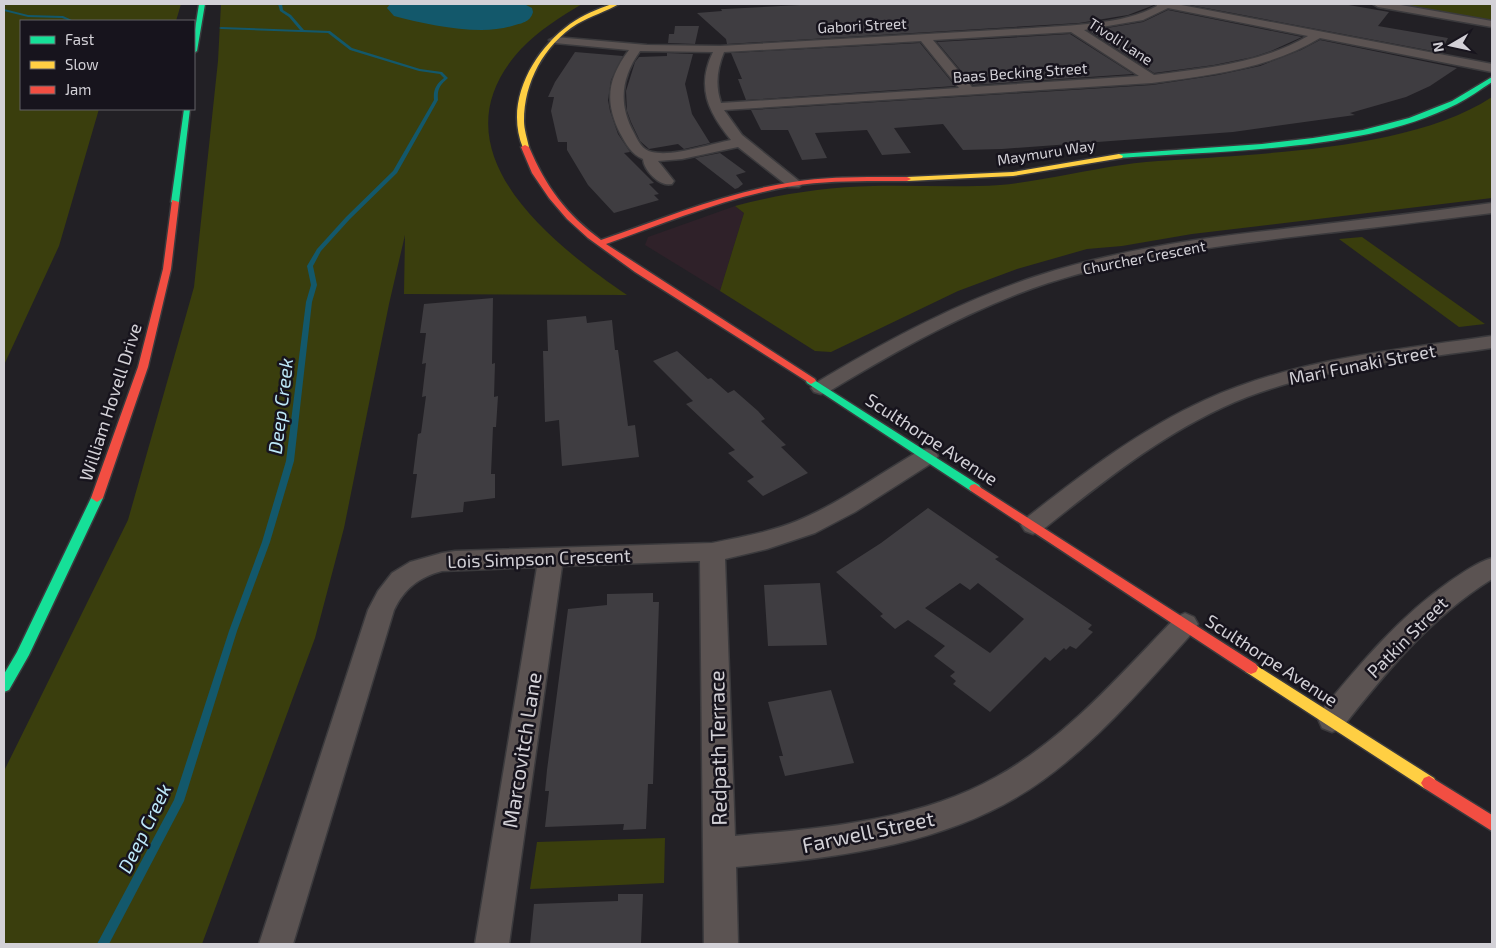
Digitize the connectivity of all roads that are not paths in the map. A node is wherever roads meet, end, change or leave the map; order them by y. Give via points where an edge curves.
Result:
1 (202, 4) edge
2 (616, 4) edge
3 (1164, 4) edge
4 (1378, 4) edge
5 (597, 7) edge
6 (1492, 24) edge
7 (1073, 28) junction
8 (1319, 34) junction
9 (924, 37) junction
10 (555, 40) junction
11 (195, 45) edge
12 (637, 47) junction
13 (720, 49) junction
14 (1492, 68) edge
15 (1152, 79) junction
16 (1492, 79) edge
17 (969, 91) junction
18 (716, 107) junction
19 (187, 110) edge
20 (740, 142) junction
21 (650, 156) junction
22 (667, 181) dead end
23 (794, 184) junction
24 (1492, 208) edge
25 (600, 243) junction
26 (1492, 342) edge
27 (821, 388) junction
28 (927, 456) junction
29 (1033, 525) junction
30 (712, 552) junction
31 (551, 557) junction
32 (1492, 567) edge
33 (1185, 624) junction
34 (4, 686) edge
35 (1332, 719) junction
36 (1492, 824) edge
37 (720, 853) junction
38 (276, 944) edge
39 (492, 944) edge
40 (721, 944) edge

1 - 11 street
2 - 5 street, Sculthorpe Avenue
3 - 7 street, Gabori Street via 1158,10 1136,17
3 - 8 street
4 - 6 street
5 - 10 street, Sculthorpe Avenue
7 - 9 street, Gabori Street
7 - 15 street, Tivoli Lane
8 - 14 street
8 - 15 street, Baas Becking Street via 1291,49 1259,60
9 - 13 street, Gabori Street
9 - 17 street
10 - 12 street, Gabori Street
10 - 25 street, Sculthorpe Avenue via 539,57 525,83 519,103 520,137 532,169 550,196
12 - 13 street, Gabori Street
12 - 21 street via 619,74 617,111 638,150
13 - 18 street via 710,80
15 - 17 street, Baas Becking Street
16 - 23 street, Maymuru Way via 1470,95 1430,113 1333,137 1262,146 1121,156 1003,175 860,178
17 - 18 street, Baas Becking Street
18 - 20 street
19 - 34 street, William Hovell Drive via 167,269 143,367 96,502
20 - 21 street
20 - 23 street
21 - 22 street via 651,164
23 - 25 street, Maymuru Way via 702,206
24 - 27 street, Churcher Crescent via 1238,239 1100,263 1041,280 984,302 928,328
25 - 27 street, Sculthorpe Avenue
26 - 29 street, Mari Funaki Street via 1337,365 1240,393 1152,437
27 - 28 street, Sculthorpe Avenue
28 - 29 street, Sculthorpe Avenue
28 - 30 street, Lois Simpson Crescent via 818,522 792,533
29 - 33 street, Sculthorpe Avenue
30 - 31 street, Lois Simpson Crescent
30 - 37 street, Redpath Terrace
31 - 38 street, Lois Simpson Crescent via 434,563 415,570 388,592
31 - 39 street, Marcovitch Lane
32 - 35 street, Patkin Street via 1429,610
33 - 35 street, Sculthorpe Avenue
33 - 37 street, Farwell Street via 1088,725 1005,788 930,820 874,833 785,848
35 - 36 street, Sculthorpe Avenue
37 - 40 street, Redpath Terrace

